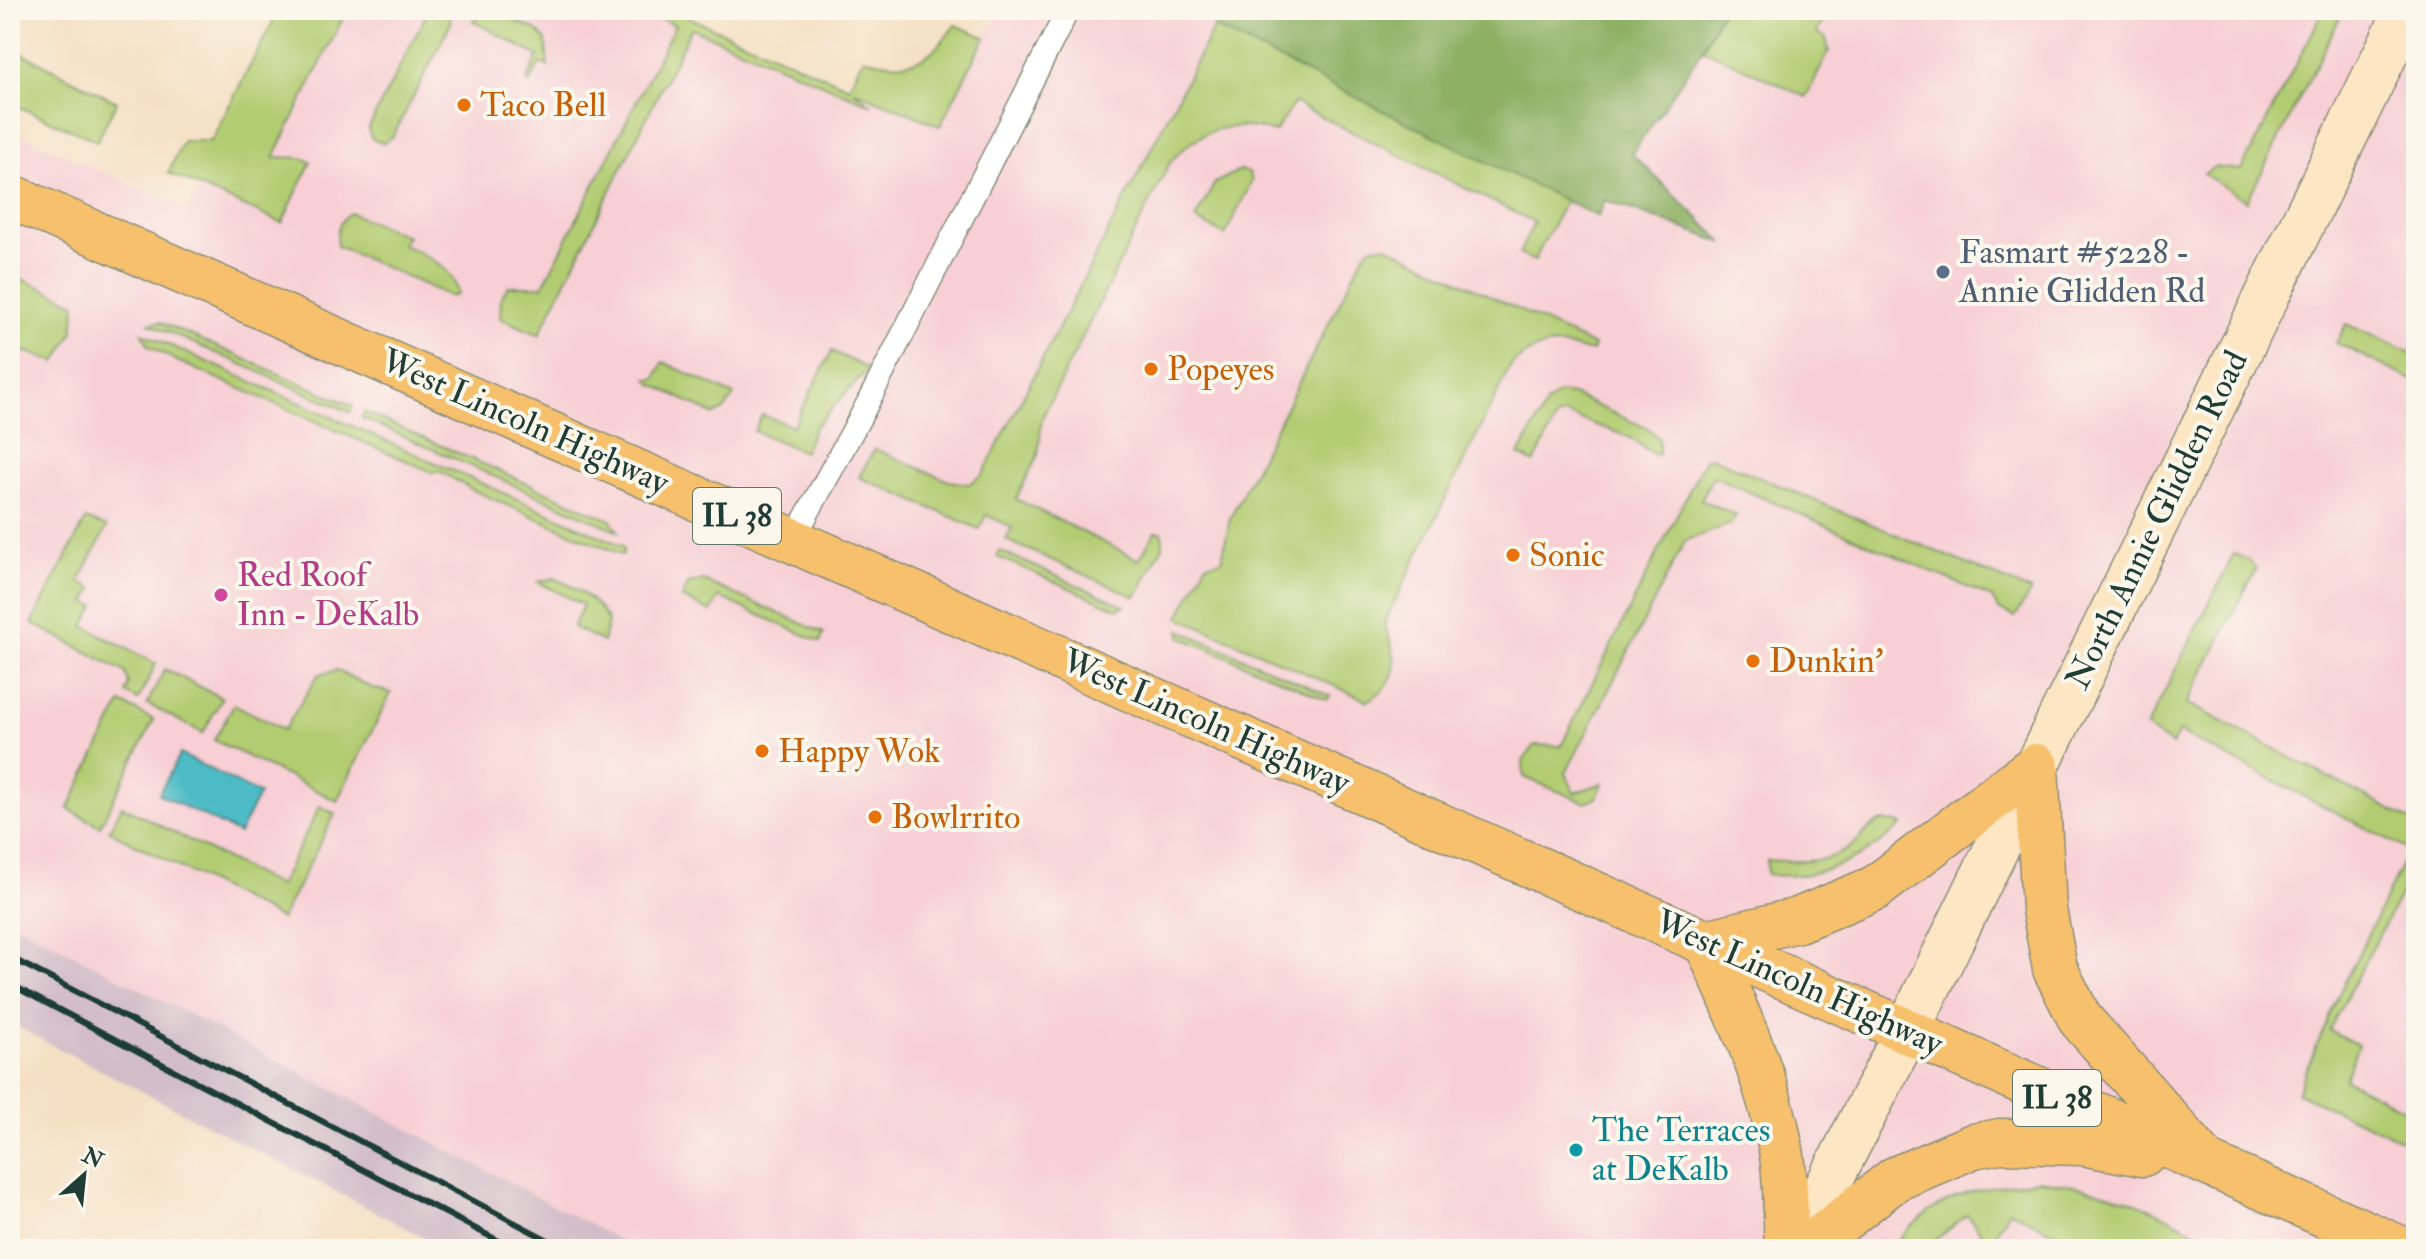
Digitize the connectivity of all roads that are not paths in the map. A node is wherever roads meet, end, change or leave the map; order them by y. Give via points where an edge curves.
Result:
1 (1068, 10) edge
2 (2407, 10) edge
3 (10, 196) edge
4 (793, 540) junction
5 (2036, 766) junction
6 (1706, 942) junction
7 (1907, 1031) junction
8 (2208, 1165) junction
9 (1787, 1249) edge
10 (1795, 1249) edge
11 (1806, 1249) edge
12 (2402, 1249) edge

1 - 4 lane
2 - 5 main road, North Annie Glidden Road
3 - 4 main road, West Lincoln Highway / IL 38
4 - 6 main road, West Lincoln Highway / IL 38
5 - 6 main road via 1875,888 1798,920
5 - 7 main road, North Annie Glidden Road
5 - 8 main road via 2044,909 2055,969 2080,1019
6 - 7 main road, West Lincoln Highway / IL 38
6 - 9 main road via 1769,1094 1782,1153
7 - 8 main road, West Lincoln Highway / IL 38
7 - 10 main road, North Annie Glidden Road
8 - 11 main road via 2082,1143 2000,1141 1973,1146 1895,1179
8 - 12 main road, West Lincoln Highway / IL 38

